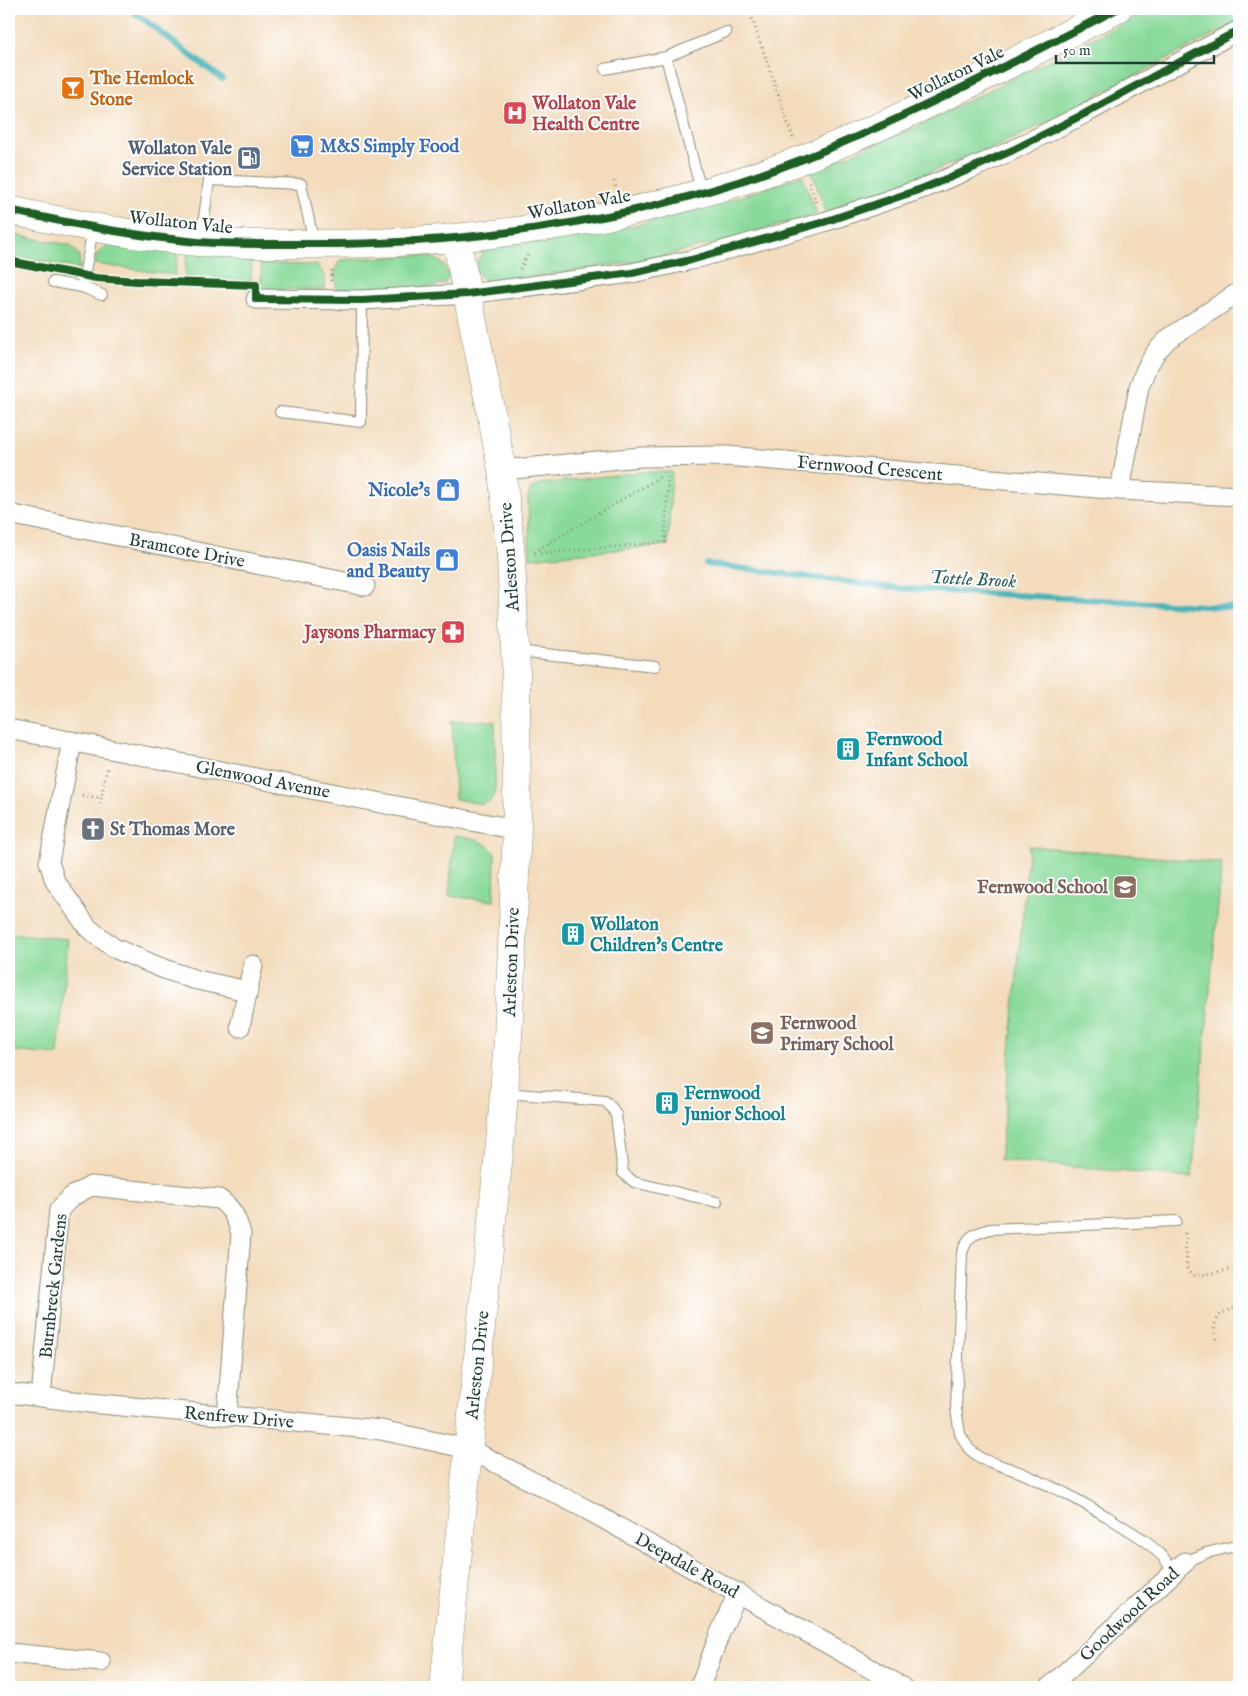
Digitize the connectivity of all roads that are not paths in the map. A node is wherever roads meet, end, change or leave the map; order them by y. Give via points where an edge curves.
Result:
1 (1117, 9) edge
2 (1239, 30) edge
3 (726, 32) dead end
4 (666, 57) junction
5 (605, 69) dead end
6 (701, 194) junction
7 (9, 210) edge
8 (93, 227) junction
9 (456, 238) junction
10 (201, 242) junction
11 (314, 244) junction
12 (53, 282) dead end
13 (82, 288) junction
14 (1239, 292) edge
15 (467, 294) junction
16 (102, 295) dead end
17 (256, 299) dead end
18 (362, 300) junction
19 (280, 412) dead end
20 (502, 470) junction
21 (1120, 490) junction
22 (1239, 496) edge
23 (9, 514) edge
24 (365, 586) dead end
25 (515, 650) junction
26 (655, 666) dead end
27 (9, 729) edge
28 (72, 741) junction
29 (517, 830) junction
30 (253, 965) dead end
31 (247, 991) junction
32 (240, 1027) dead end
33 (504, 1092) junction
34 (717, 1202) dead end
35 (1176, 1221) road end
36 (9, 1393) edge
37 (41, 1396) junction
38 (227, 1416) junction
39 (469, 1449) junction
40 (1239, 1545) edge
41 (1179, 1567) junction
42 (738, 1593) junction
43 (9, 1653) edge
44 (101, 1662) dead end
45 (444, 1687) edge
46 (700, 1687) edge
47 (902, 1687) edge
48 (1050, 1687) edge

1 - 6 street, Wollaton Vale via 873,129 801,160
2 - 15 street via 1013,150 924,188 824,222 691,260 640,271
3 - 4 lane
4 - 5 lane
4 - 6 lane
6 - 9 street, Wollaton Vale via 615,214
7 - 8 street, Wollaton Vale
8 - 10 street, Wollaton Vale
8 - 13 lane
9 - 11 street, Wollaton Vale via 354,245
9 - 15 street, Arleston Drive
10 - 11 street, Wollaton Vale
10 - 11 lane via 209,180 301,184
12 - 13 lane
13 - 16 lane
14 - 21 street via 1168,339 1151,360 1139,387
15 - 18 street
15 - 20 street, Arleston Drive
17 - 18 street
18 - 19 lane via 361,422
20 - 21 street, Fernwood Crescent via 641,457 727,456
20 - 25 street, Arleston Drive via 511,557
21 - 22 street, Fernwood Crescent
23 - 24 street, Bramcote Drive
25 - 26 lane
25 - 29 street, Arleston Drive
27 - 28 street, Glenwood Avenue
28 - 29 street, Glenwood Avenue
28 - 31 street via 49,862 65,897 88,928 114,948 193,979
29 - 33 street, Arleston Drive
30 - 31 street
31 - 32 street
33 - 34 lane via 605,1102 616,1115 623,1173 634,1182
33 - 39 street, Arleston Drive
35 - 41 lane via 990,1229 966,1240 962,1254 956,1409 960,1434 969,1449 982,1459 1022,1473 1108,1517
36 - 37 street, Renfrew Drive
37 - 38 street, Renfrew Drive
37 - 38 street, Burnbreck Gardens via 59,1210 63,1204 91,1186 219,1199 234,1213 241,1234
38 - 39 street, Renfrew Drive via 381,1430
39 - 42 street, Deepdale Road
39 - 45 street, Arleston Drive
40 - 41 lane via 1206,1554
41 - 48 street, Goodwood Road
42 - 46 street
42 - 47 street, Deepdale Road
43 - 44 street

